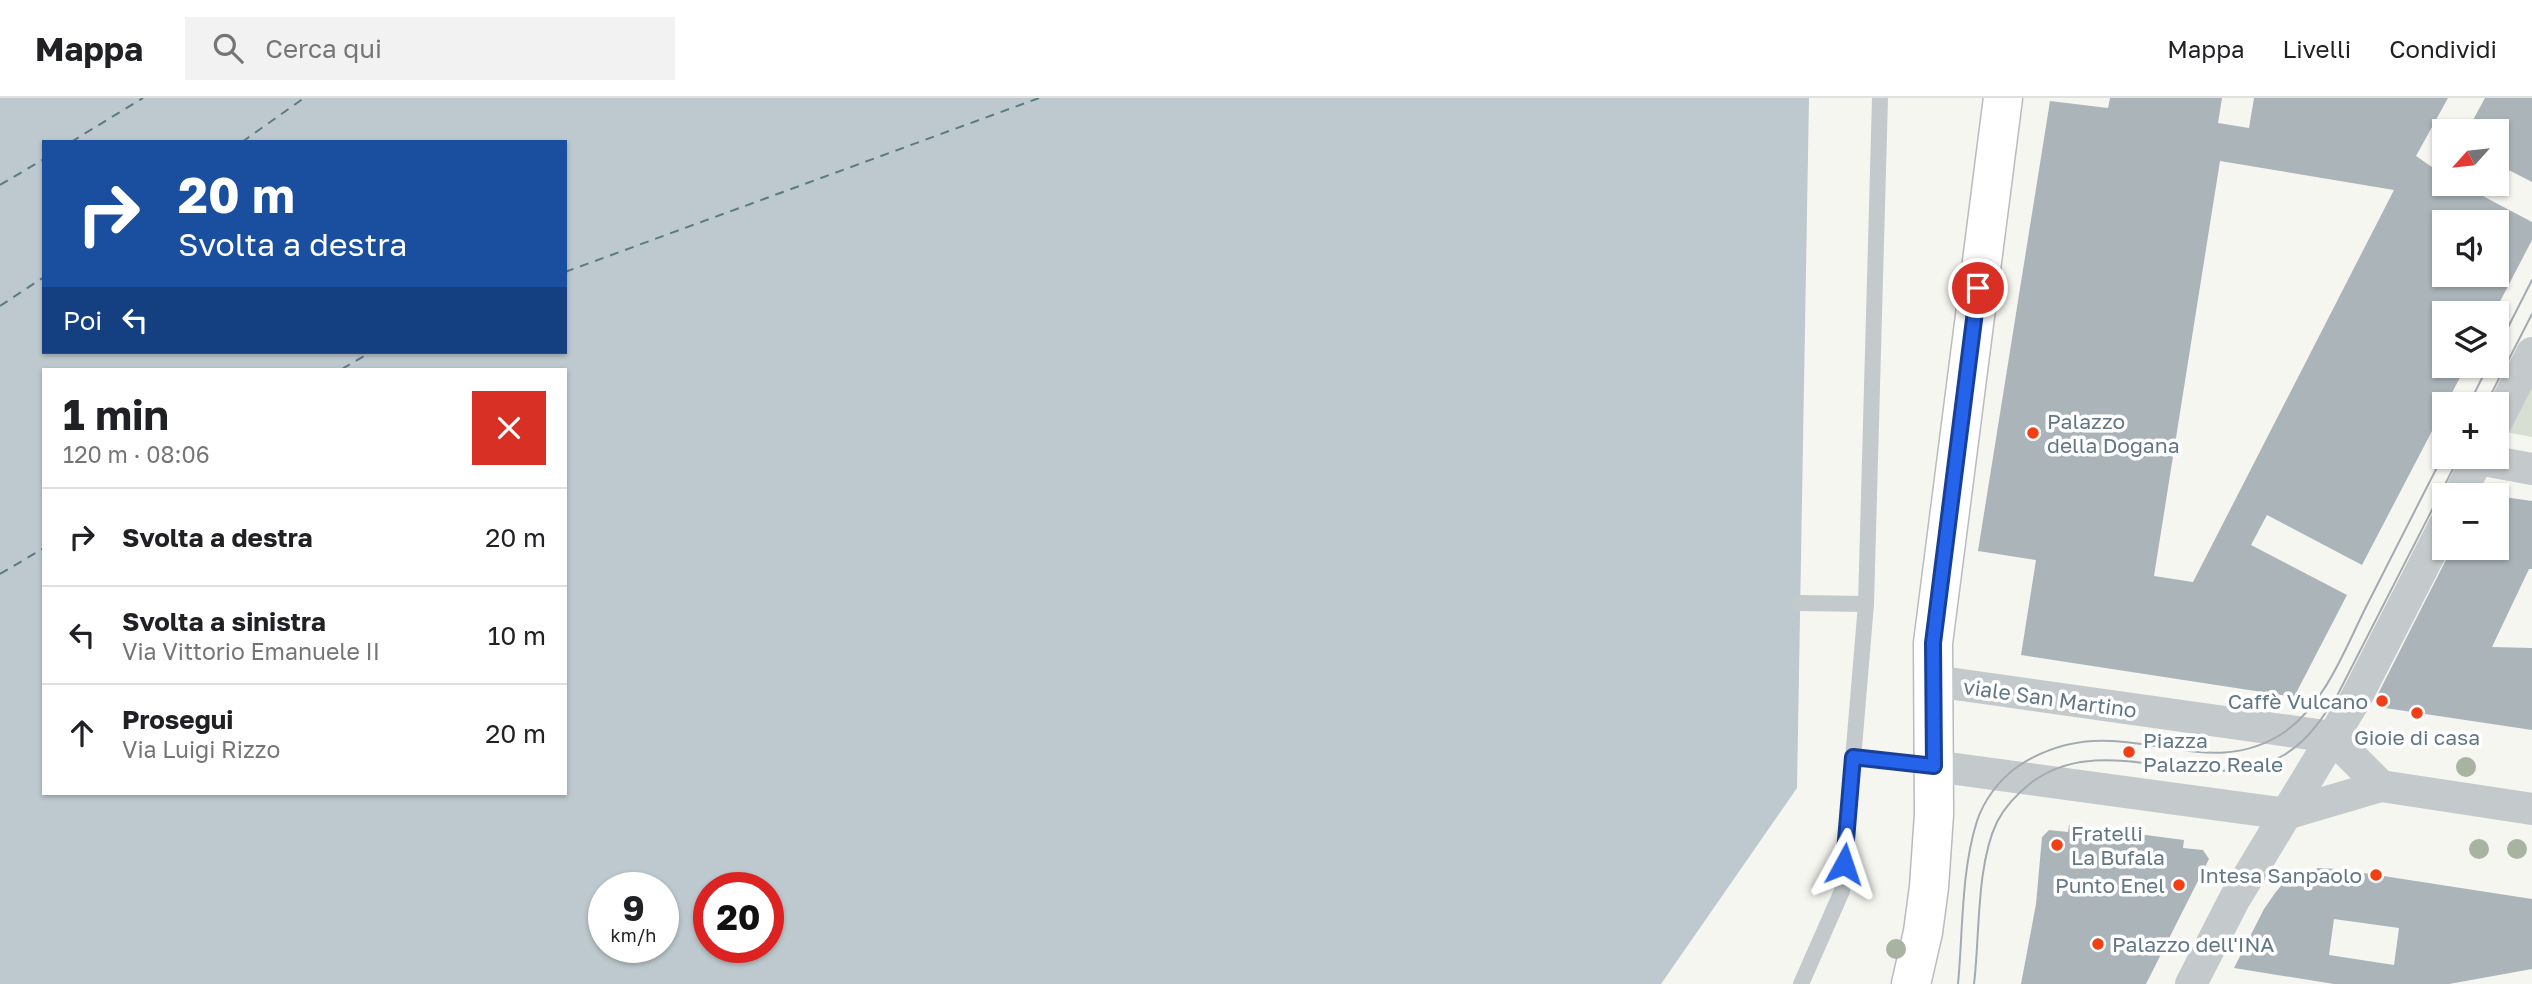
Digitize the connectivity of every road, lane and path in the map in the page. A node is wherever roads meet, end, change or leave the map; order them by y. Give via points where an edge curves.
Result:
1 (1880, 98) edge
2 (2003, 98) edge
3 (2532, 352) edge
4 (2509, 397) edge
5 (2509, 464) edge
6 (2532, 469) edge
7 (2432, 549) edge
8 (1799, 603) dead end
9 (1866, 604) junction
10 (1934, 681) junction
11 (2332, 737) junction
12 (1853, 757) junction
13 (1934, 766) junction
14 (2381, 786) junction
15 (2532, 809) edge
16 (2286, 814) junction
17 (1801, 984) edge
18 (1911, 984) edge
19 (2192, 984) edge

1 - 9 lane
2 - 10 main road via 1933,643
3 - 4 street
5 - 6 street
7 - 11 street
8 - 9 lane
9 - 12 lane
10 - 11 street, viale San Martino
10 - 13 main road
11 - 14 street
11 - 16 street
12 - 13 lane
12 - 17 lane via 1842,891
13 - 16 street
13 - 18 main road via 1929,887
14 - 15 street
14 - 16 street
16 - 19 street via 2234,900

